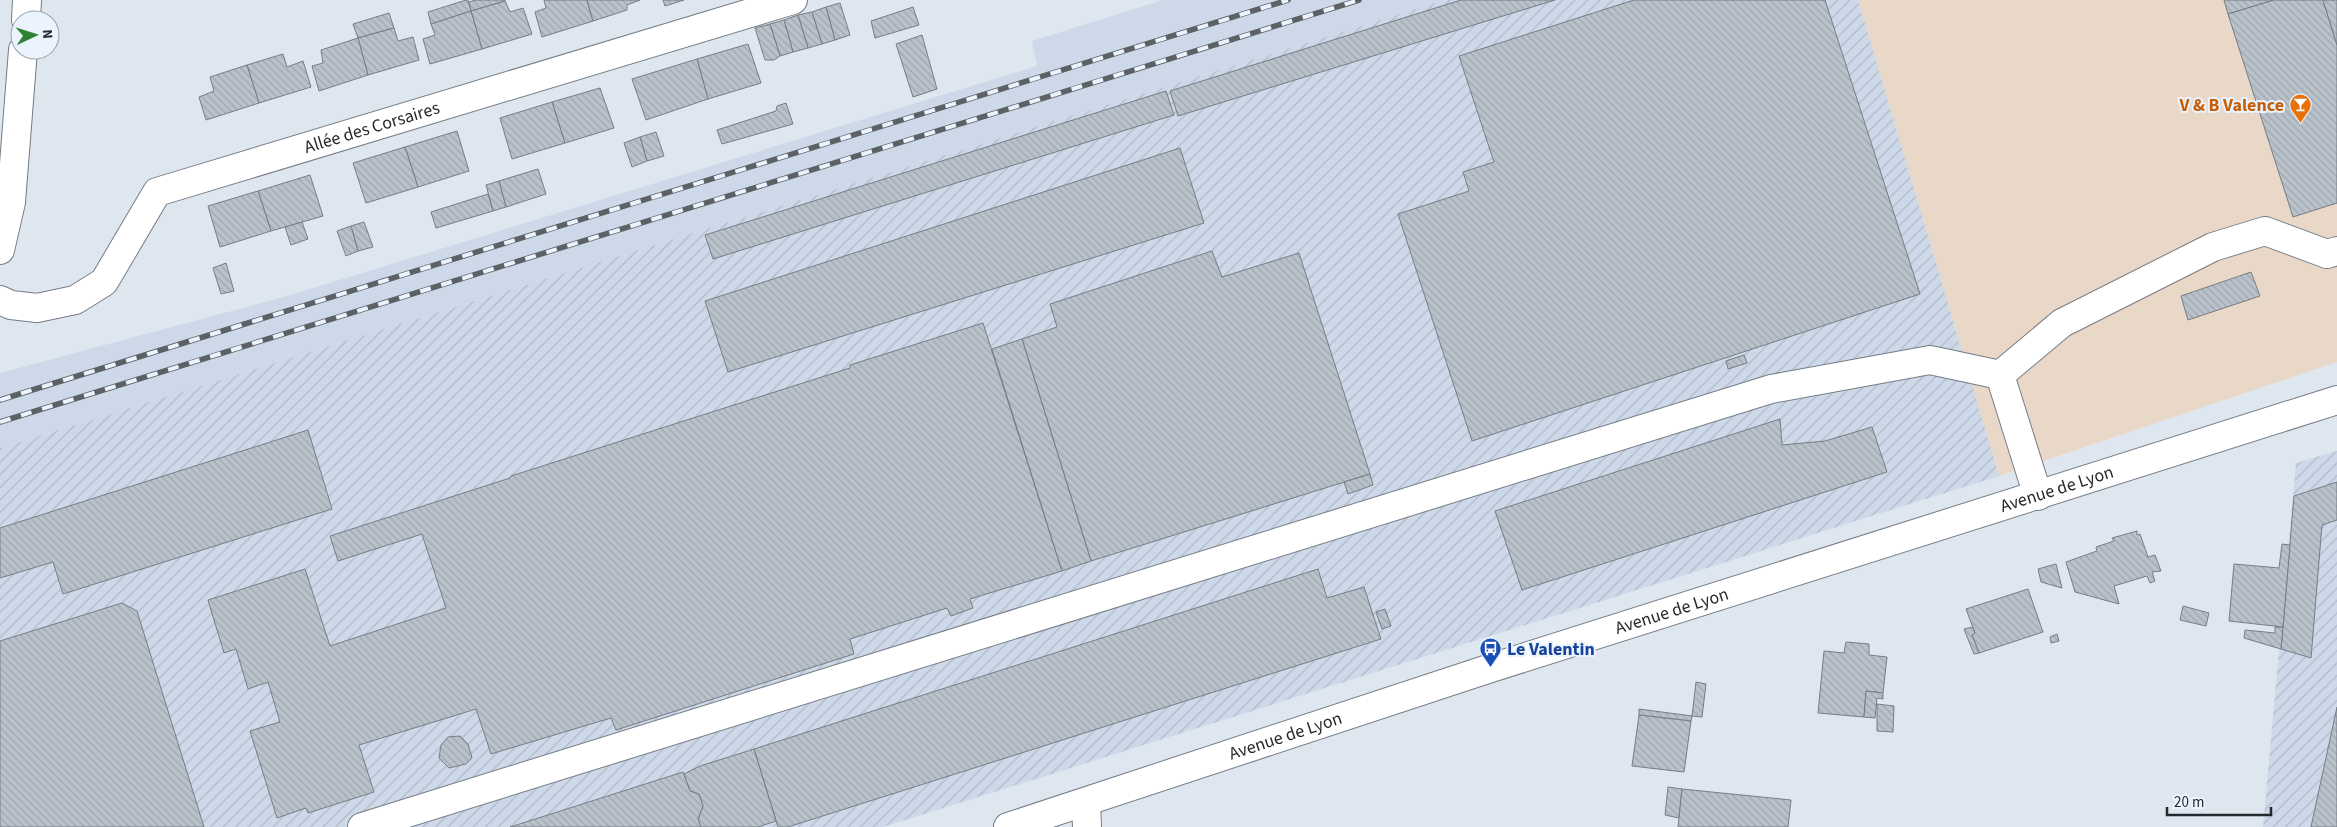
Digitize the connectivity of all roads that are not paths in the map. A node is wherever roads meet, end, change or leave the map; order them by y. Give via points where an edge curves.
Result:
1 (793, 0) edge
2 (22, 60) edge
3 (0, 250) edge
4 (2337, 252) edge
5 (0, 300) edge
6 (2000, 376) junction
7 (2337, 400) edge
8 (2038, 496) junction
9 (1086, 815) edge
10 (371, 826) edge
11 (1008, 827) edge

1 - 5 main road, Allée des Corsaires via 157,192 104,282 75,300 37,308 11,305
2 - 3 main road via 11,202
4 - 6 main road via 2327,254 2265,231 2213,248 2062,323
6 - 8 main road
6 - 10 main road via 1930,360 1771,389
7 - 8 main road, Avenue de Lyon
8 - 9 main road, Avenue de Lyon via 1491,668
9 - 11 main road, Avenue de Lyon

